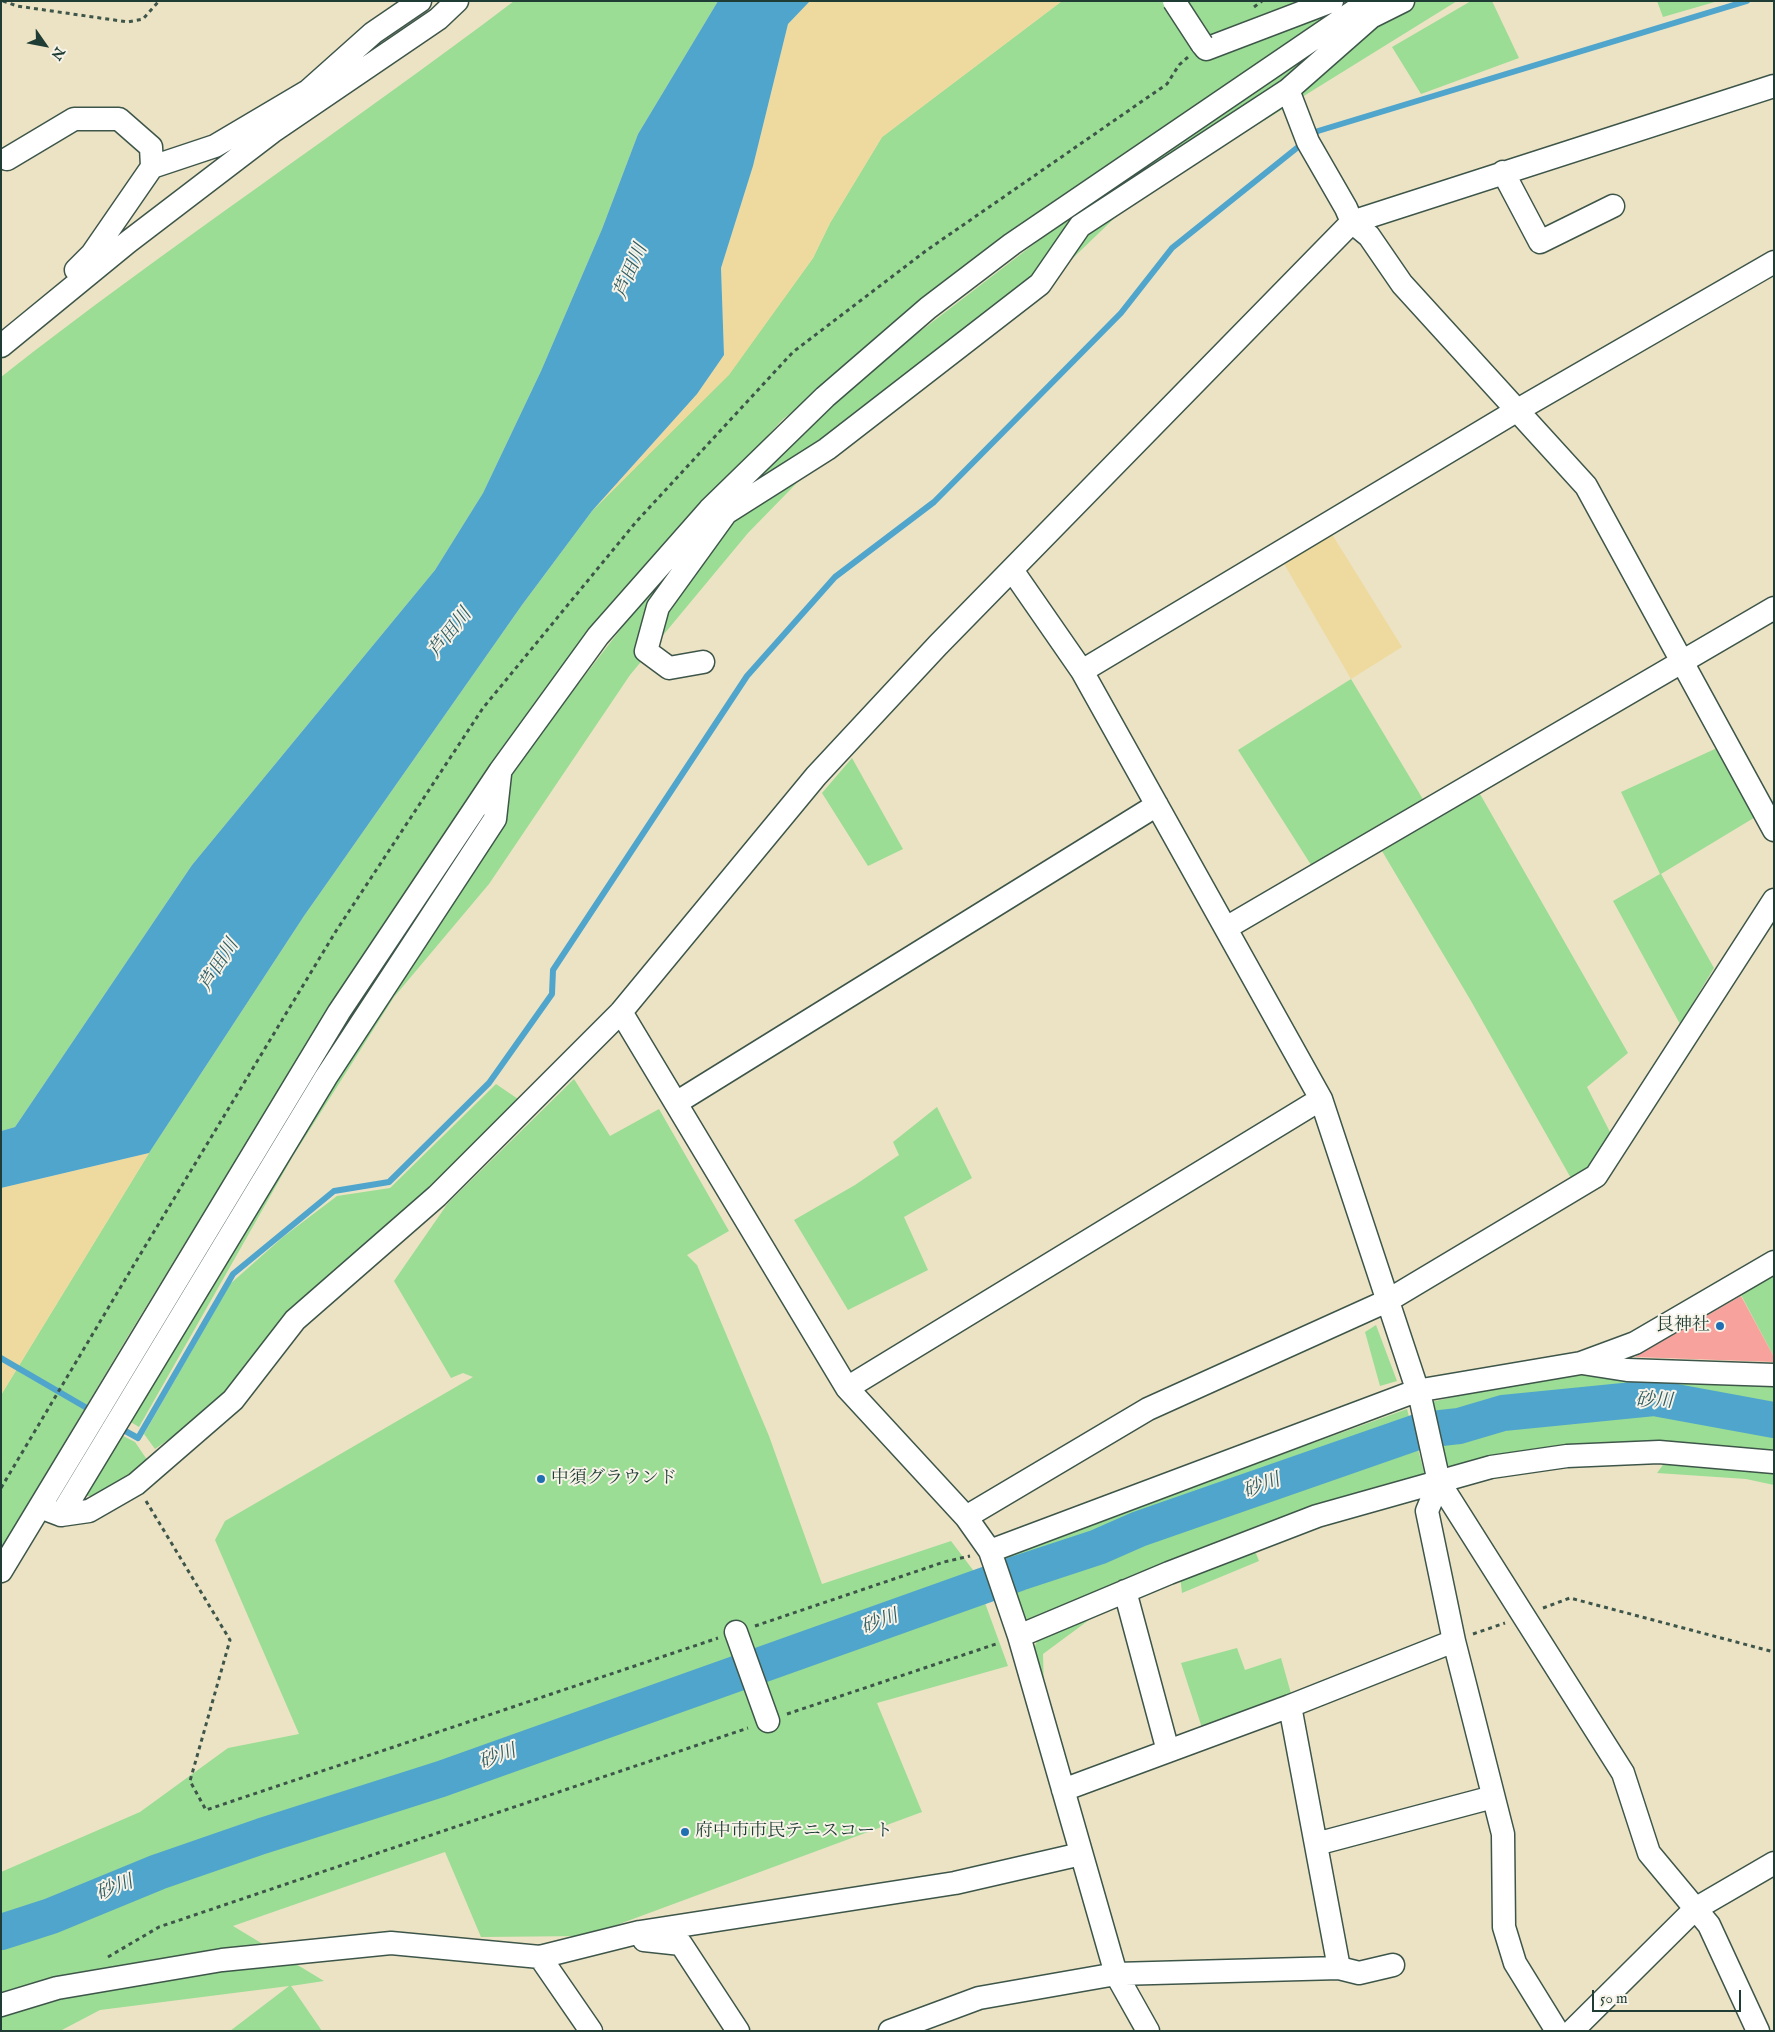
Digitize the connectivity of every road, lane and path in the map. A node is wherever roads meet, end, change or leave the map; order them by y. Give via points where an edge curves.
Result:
1 (3, 1) edge
2 (159, 1) edge
3 (420, 1) edge
4 (457, 1) edge
5 (1174, 1) edge
6 (1332, 1) edge
7 (1403, 1) edge
8 (1371, 6) edge
9 (1774, 86) edge
10 (1288, 90) junction
11 (312, 97) junction
12 (7, 159) dead end
13 (152, 167) junction
14 (1504, 172) junction
15 (1613, 206) dead end
16 (1352, 222) junction
17 (1774, 262) edge
18 (69, 290) junction
19 (1, 346) edge
20 (1516, 411) junction
21 (718, 511) junction
22 (1012, 570) junction
23 (1774, 608) edge
24 (703, 662) dead end
25 (1682, 662) junction
26 (1082, 671) junction
27 (500, 771) junction
28 (1157, 805) junction
29 (1774, 830) edge
30 (1774, 900) edge
31 (1226, 928) junction
32 (621, 1012) junction
33 (1320, 1099) junction
34 (676, 1103) junction
35 (1774, 1262) edge
36 (1387, 1301) junction
37 (1581, 1363) junction
38 (1774, 1375) edge
39 (848, 1388) junction
40 (1418, 1396) junction
41 (1774, 1462) edge
42 (1439, 1482) junction
43 (136, 1484) junction
44 (40, 1507) junction
45 (61, 1515) junction
46 (966, 1517) junction
47 (990, 1551) junction
48 (1, 1571) edge
49 (1125, 1591) junction
50 (1524, 1616) junction
51 (736, 1632) junction
52 (1019, 1636) junction
53 (1454, 1641) junction
54 (1774, 1652) edge
55 (1290, 1706) junction
56 (768, 1721) junction
57 (1168, 1751) junction
58 (1063, 1790) junction
59 (1493, 1797) junction
60 (1316, 1844) junction
61 (1081, 1854) junction
62 (1774, 1862) edge
63 (1696, 1909) junction
64 (159, 1927) dead end
65 (640, 1932) junction
66 (540, 1957) junction
67 (1393, 1965) dead end
68 (1339, 1968) junction
69 (1116, 1974) junction
70 (1, 2005) edge
71 (591, 2031) edge
72 (738, 2031) edge
73 (890, 2031) edge
74 (1148, 2031) edge
75 (1556, 2031) edge
76 (1572, 2031) edge
77 (1758, 2031) edge

1 - 2 path via 17,6 128,22 144,19
3 - 11 street via 373,33
4 - 11 street via 438,19
5 - 6 street, bridge via 1206,49
7 - 8 street
8 - 10 street
8 - 21 street via 1012,244 928,308 825,397
9 - 14 street
10 - 16 street via 1308,142
10 - 21 street via 1080,226 1040,284 826,449
11 - 13 street via 215,146
11 - 18 street
12 - 13 street via 74,120 119,119 151,147
13 - 18 street via 92,254 63,283
14 - 15 street via 1540,242
14 - 16 street
16 - 20 street via 1369,236 1402,284
16 - 22 street
17 - 20 street
18 - 19 street
20 - 25 street via 1586,486
20 - 26 street
21 - 24 street via 658,607 646,651 670,668
21 - 27 street via 598,636
22 - 26 street
22 - 32 street via 816,776
23 - 25 street
25 - 29 street
25 - 31 street
26 - 28 street
27 - 44 street via 338,1012
27 - 45 street via 495,819 326,1078
28 - 31 street
28 - 34 street
30 - 36 street via 1596,1176
31 - 33 street
32 - 34 street
32 - 43 street via 437,1196 295,1320 233,1400
33 - 36 street
33 - 39 street
34 - 39 street
35 - 37 street via 1635,1343
36 - 40 street
36 - 46 street via 1148,1410
37 - 38 street via 1627,1370
37 - 40 street
39 - 46 street
40 - 42 street
40 - 47 street
41 - 42 street via 1658,1452 1567,1456 1491,1467
42 - 49 street via 1318,1516
42 - 50 street
42 - 53 street via 1427,1511
43 - 45 street via 89,1511
43 - 51 path via 230,1640 190,1781 206,1810
44 - 45 street
44 - 48 street
46 - 47 street
47 - 51 path via 944,1562
47 - 52 street
49 - 52 street
49 - 57 street
50 - 53 path
50 - 54 path via 1570,1598
50 - 63 street via 1622,1773 1649,1852
51 - 56 street
52 - 56 path
52 - 58 street
53 - 55 street
53 - 59 street
55 - 57 street
55 - 60 street
56 - 64 path
57 - 58 street
58 - 61 street
59 - 60 street
59 - 75 street via 1503,1834 1504,1927 1515,1963
60 - 68 street
61 - 65 street via 955,1883
61 - 69 street
62 - 63 street
63 - 76 street
63 - 77 street via 1709,1925
65 - 66 street
65 - 72 street via 644,1940 681,1944
66 - 70 street via 391,1943 222,1960 57,1988
66 - 71 street
67 - 68 street via 1359,1974
68 - 69 street
69 - 73 street via 978,1998
69 - 74 street

